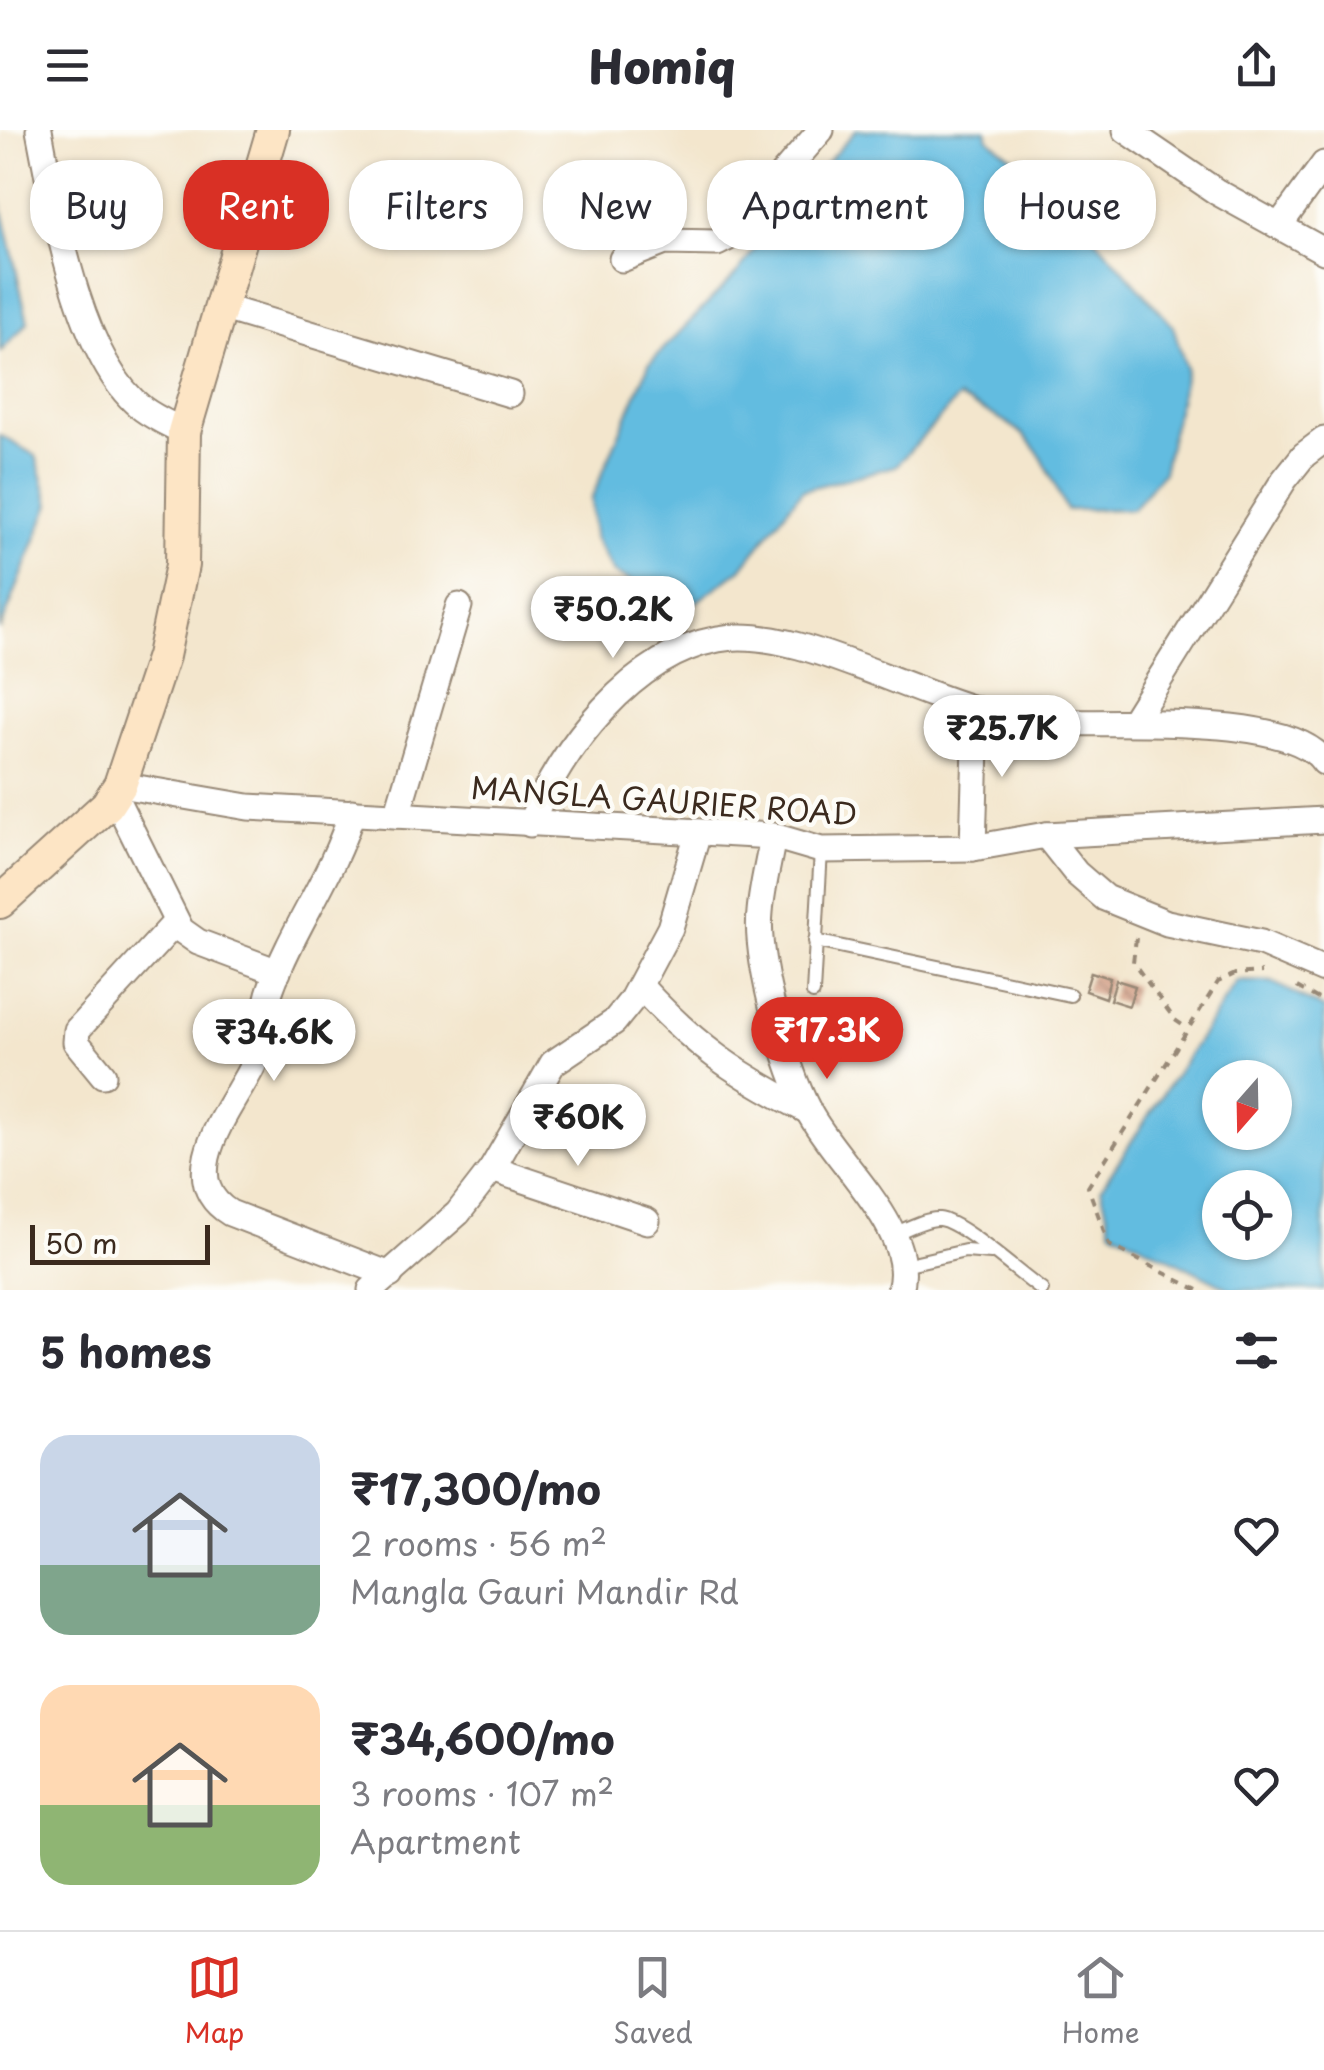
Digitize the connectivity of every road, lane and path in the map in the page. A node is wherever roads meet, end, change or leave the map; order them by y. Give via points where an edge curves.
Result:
1 (39, 130) edge
2 (273, 130) edge
3 (821, 130) edge
4 (1126, 130) edge
5 (1324, 164) edge
6 (1280, 226) junction
7 (1324, 251) edge
8 (622, 260) dead end
9 (220, 307) junction
10 (510, 394) dead end
11 (184, 432) junction
12 (1324, 440) edge
13 (459, 606) dead end
14 (977, 711) junction
15 (1134, 720) junction
16 (1324, 762) edge
17 (117, 790) junction
18 (352, 812) junction
19 (398, 815) junction
20 (1324, 820) edge
21 (530, 824) junction
22 (698, 833) junction
23 (1046, 835) junction
24 (774, 836) junction
25 (972, 848) junction
26 (821, 850) junction
27 (0, 902) edge
28 (1140, 913) junction
29 (176, 922) junction
30 (815, 941) junction
31 (1324, 970) edge
32 (278, 972) junction
33 (1268, 972) dead end
34 (640, 986) junction
35 (1296, 987) dead end
36 (813, 993) dead end
37 (1070, 995) dead end
38 (1324, 1002) edge
39 (1188, 1029) junction
40 (103, 1075) dead end
41 (808, 1111) junction
42 (492, 1169) junction
43 (648, 1221) dead end
44 (894, 1234) junction
45 (991, 1253) junction
46 (902, 1278) edge
47 (380, 1282) edge
48 (1042, 1290) edge
49 (1198, 1290) edge

1 - 11 street via 71,280 109,370 142,408
2 - 9 street
3 - 8 street via 727,238 665,242
4 - 6 street
5 - 6 street
6 - 7 street
9 - 10 street
9 - 11 street
11 - 17 street via 182,565 163,656
12 - 15 street via 1284,480
13 - 19 street
14 - 15 street via 1038,722
14 - 21 street via 782,640 720,638 678,651 618,695 554,769
14 - 25 street
15 - 16 street via 1290,736 1315,748
17 - 18 street, MANGLA GAURIER ROAD
17 - 27 street
17 - 29 street
18 - 19 street, MANGLA GAURIER ROAD
18 - 32 street via 334,865
19 - 21 street, MANGLA GAURIER ROAD
20 - 23 street, MANGLA GAURIER ROAD
21 - 22 street, MANGLA GAURIER ROAD
22 - 24 street, MANGLA GAURIER ROAD
22 - 34 street via 680,904
23 - 25 street, MANGLA GAURIER ROAD
23 - 28 street via 1105,898
24 - 26 street, MANGLA GAURIER ROAD
24 - 41 street via 759,914 764,961 774,1013
25 - 26 street, MANGLA GAURIER ROAD
26 - 30 lane
28 - 31 street via 1261,943
28 - 39 path via 1133,962 1174,1020
29 - 32 street via 198,942
29 - 40 street via 77,1030 76,1042
30 - 36 lane
30 - 37 lane
32 - 47 street via 254,1062 209,1148 212,1192 230,1214
33 - 39 path via 1218,982
34 - 41 street via 689,1040
34 - 42 street via 614,1022 568,1050 543,1076
35 - 38 path
39 - 49 path via 1088,1186 1108,1244
41 - 44 street
42 - 43 street
42 - 47 street via 438,1234
44 - 45 lane via 937,1218 962,1227
44 - 46 street
45 - 46 lane via 965,1251
45 - 48 lane

